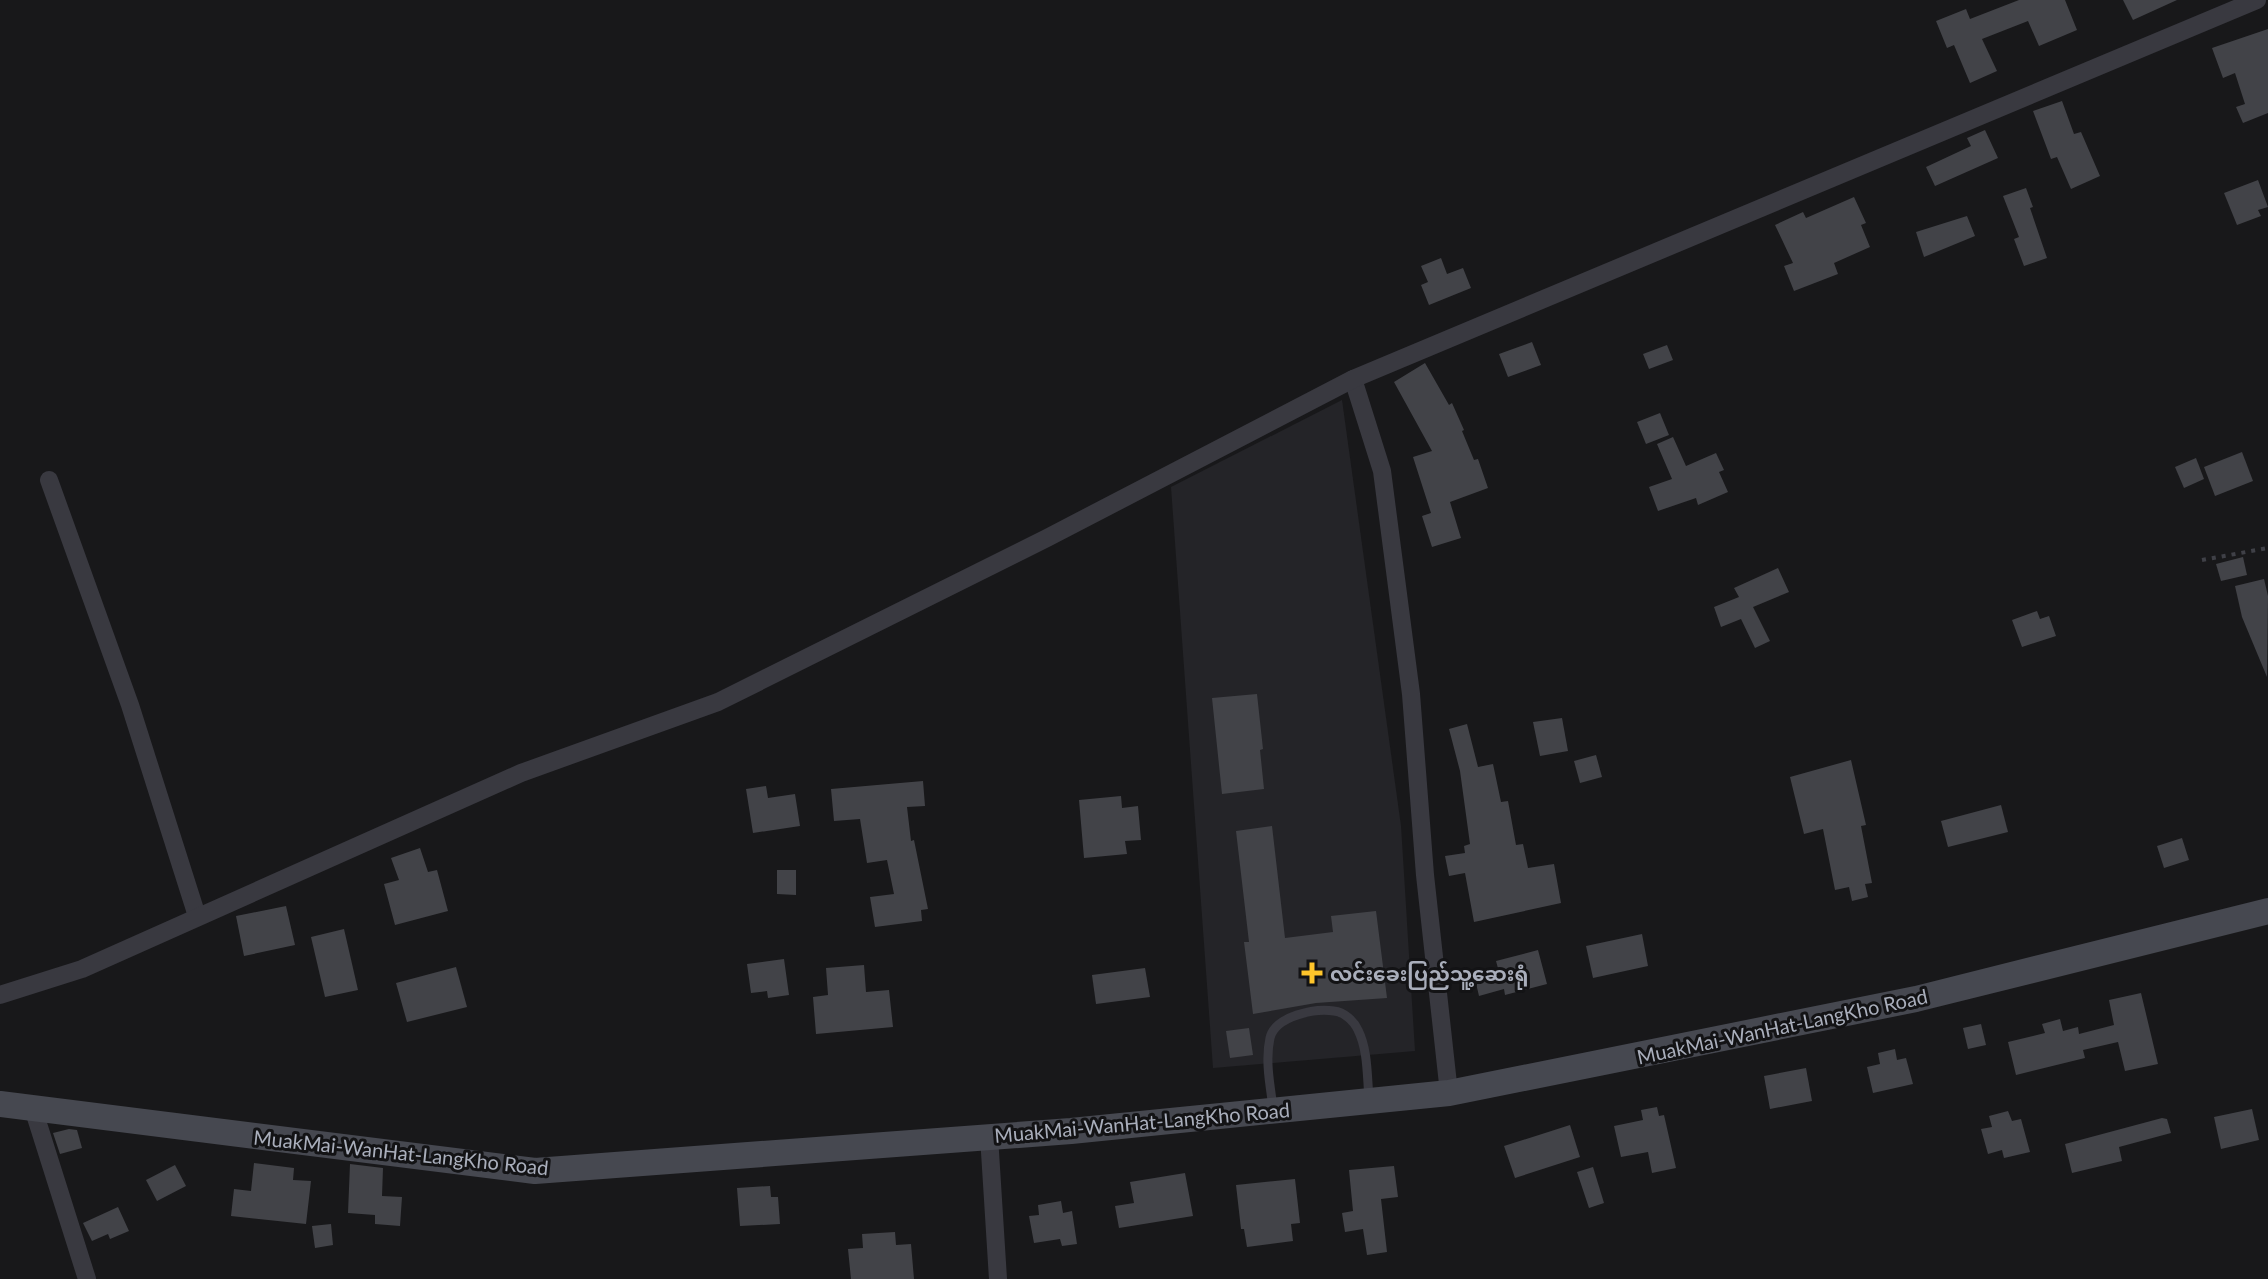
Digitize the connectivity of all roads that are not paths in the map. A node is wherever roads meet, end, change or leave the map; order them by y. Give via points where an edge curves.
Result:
1 (2257, 0) edge
2 (1353, 379) junction
3 (49, 480) dead end
4 (2268, 911) edge
5 (197, 916) junction
6 (0, 995) edge
7 (1449, 1093) junction
8 (1369, 1101) junction
9 (0, 1104) edge
10 (33, 1108) junction
11 (1273, 1110) junction
12 (989, 1136) junction
13 (87, 1279) edge
14 (998, 1279) edge

1 - 2 street
2 - 5 street via 718,702 521,773
2 - 7 street via 1382,471 1411,694
3 - 5 street via 130,705
4 - 7 main road, MuakMai-WanHat-LangKho Road via 1916,999
5 - 6 street via 82,969
7 - 8 main road, MuakMai-WanHat-LangKho Road
8 - 11 main road, MuakMai-WanHat-LangKho Road
8 - 11 lane via 1358,1029 1335,1011 1294,1015 1278,1023 1270,1036 1268,1063
9 - 10 main road, MuakMai-WanHat-LangKho Road
10 - 12 main road, MuakMai-WanHat-LangKho Road via 535,1171
10 - 13 street
11 - 12 main road, MuakMai-WanHat-LangKho Road
12 - 14 street

